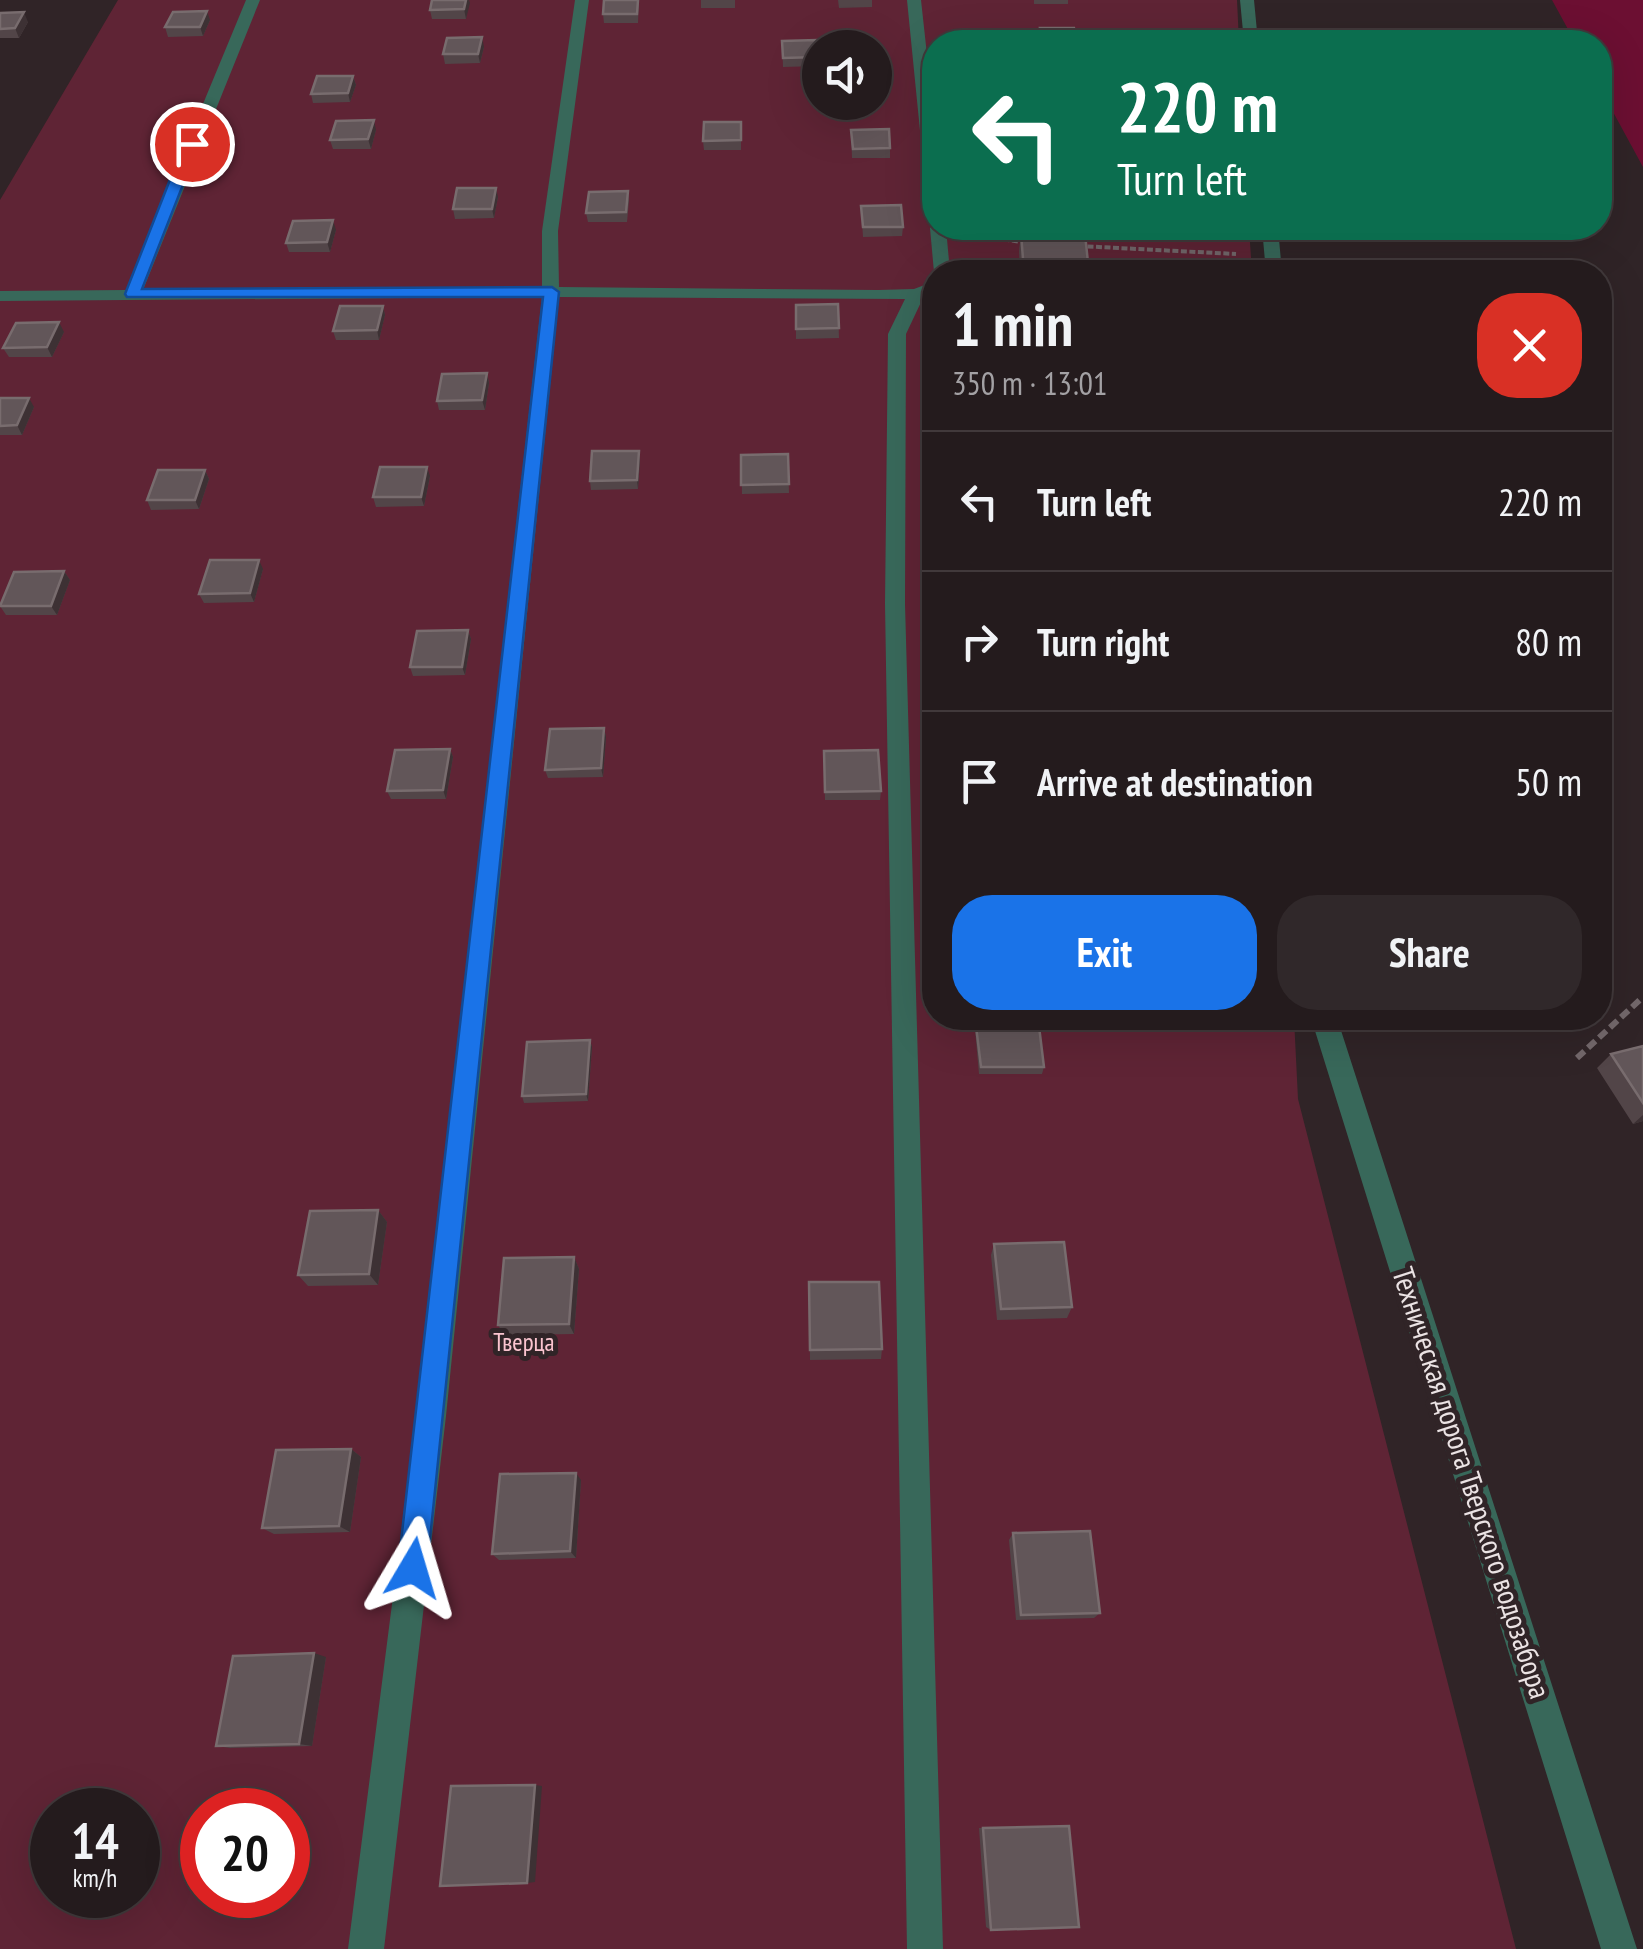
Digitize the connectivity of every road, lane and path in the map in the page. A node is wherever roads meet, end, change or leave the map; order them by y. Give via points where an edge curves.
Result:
1 (253, 0) edge
2 (582, 0) edge
3 (914, 0) edge
4 (1247, 0) edge
5 (1250, 30) edge
6 (922, 77) edge
7 (1015, 240) edge
8 (1271, 240) edge
9 (1043, 244) edge
10 (1062, 245) edge
11 (1272, 252) junction
12 (1273, 260) edge
13 (922, 290) edge
14 (552, 292) junction
15 (132, 294) junction
16 (922, 295) edge
17 (0, 296) edge
18 (1643, 997) edge
19 (1612, 1026) edge
20 (1328, 1030) edge
21 (1607, 1030) edge
22 (1577, 1058) dead end
23 (366, 1949) edge
24 (925, 1949) edge
25 (1619, 1949) edge

1 - 15 lane
2 - 14 lane via 550,230
3 - 6 lane
4 - 5 lane
7 - 9 path
8 - 11 lane
10 - 11 path
11 - 12 lane
13 - 14 lane
14 - 15 lane
14 - 23 lane via 434,1397
15 - 17 lane
16 - 24 lane via 897,334 895,604
18 - 19 path
20 - 25 lane, Техническая дорога Тверского водозабора
21 - 22 path

